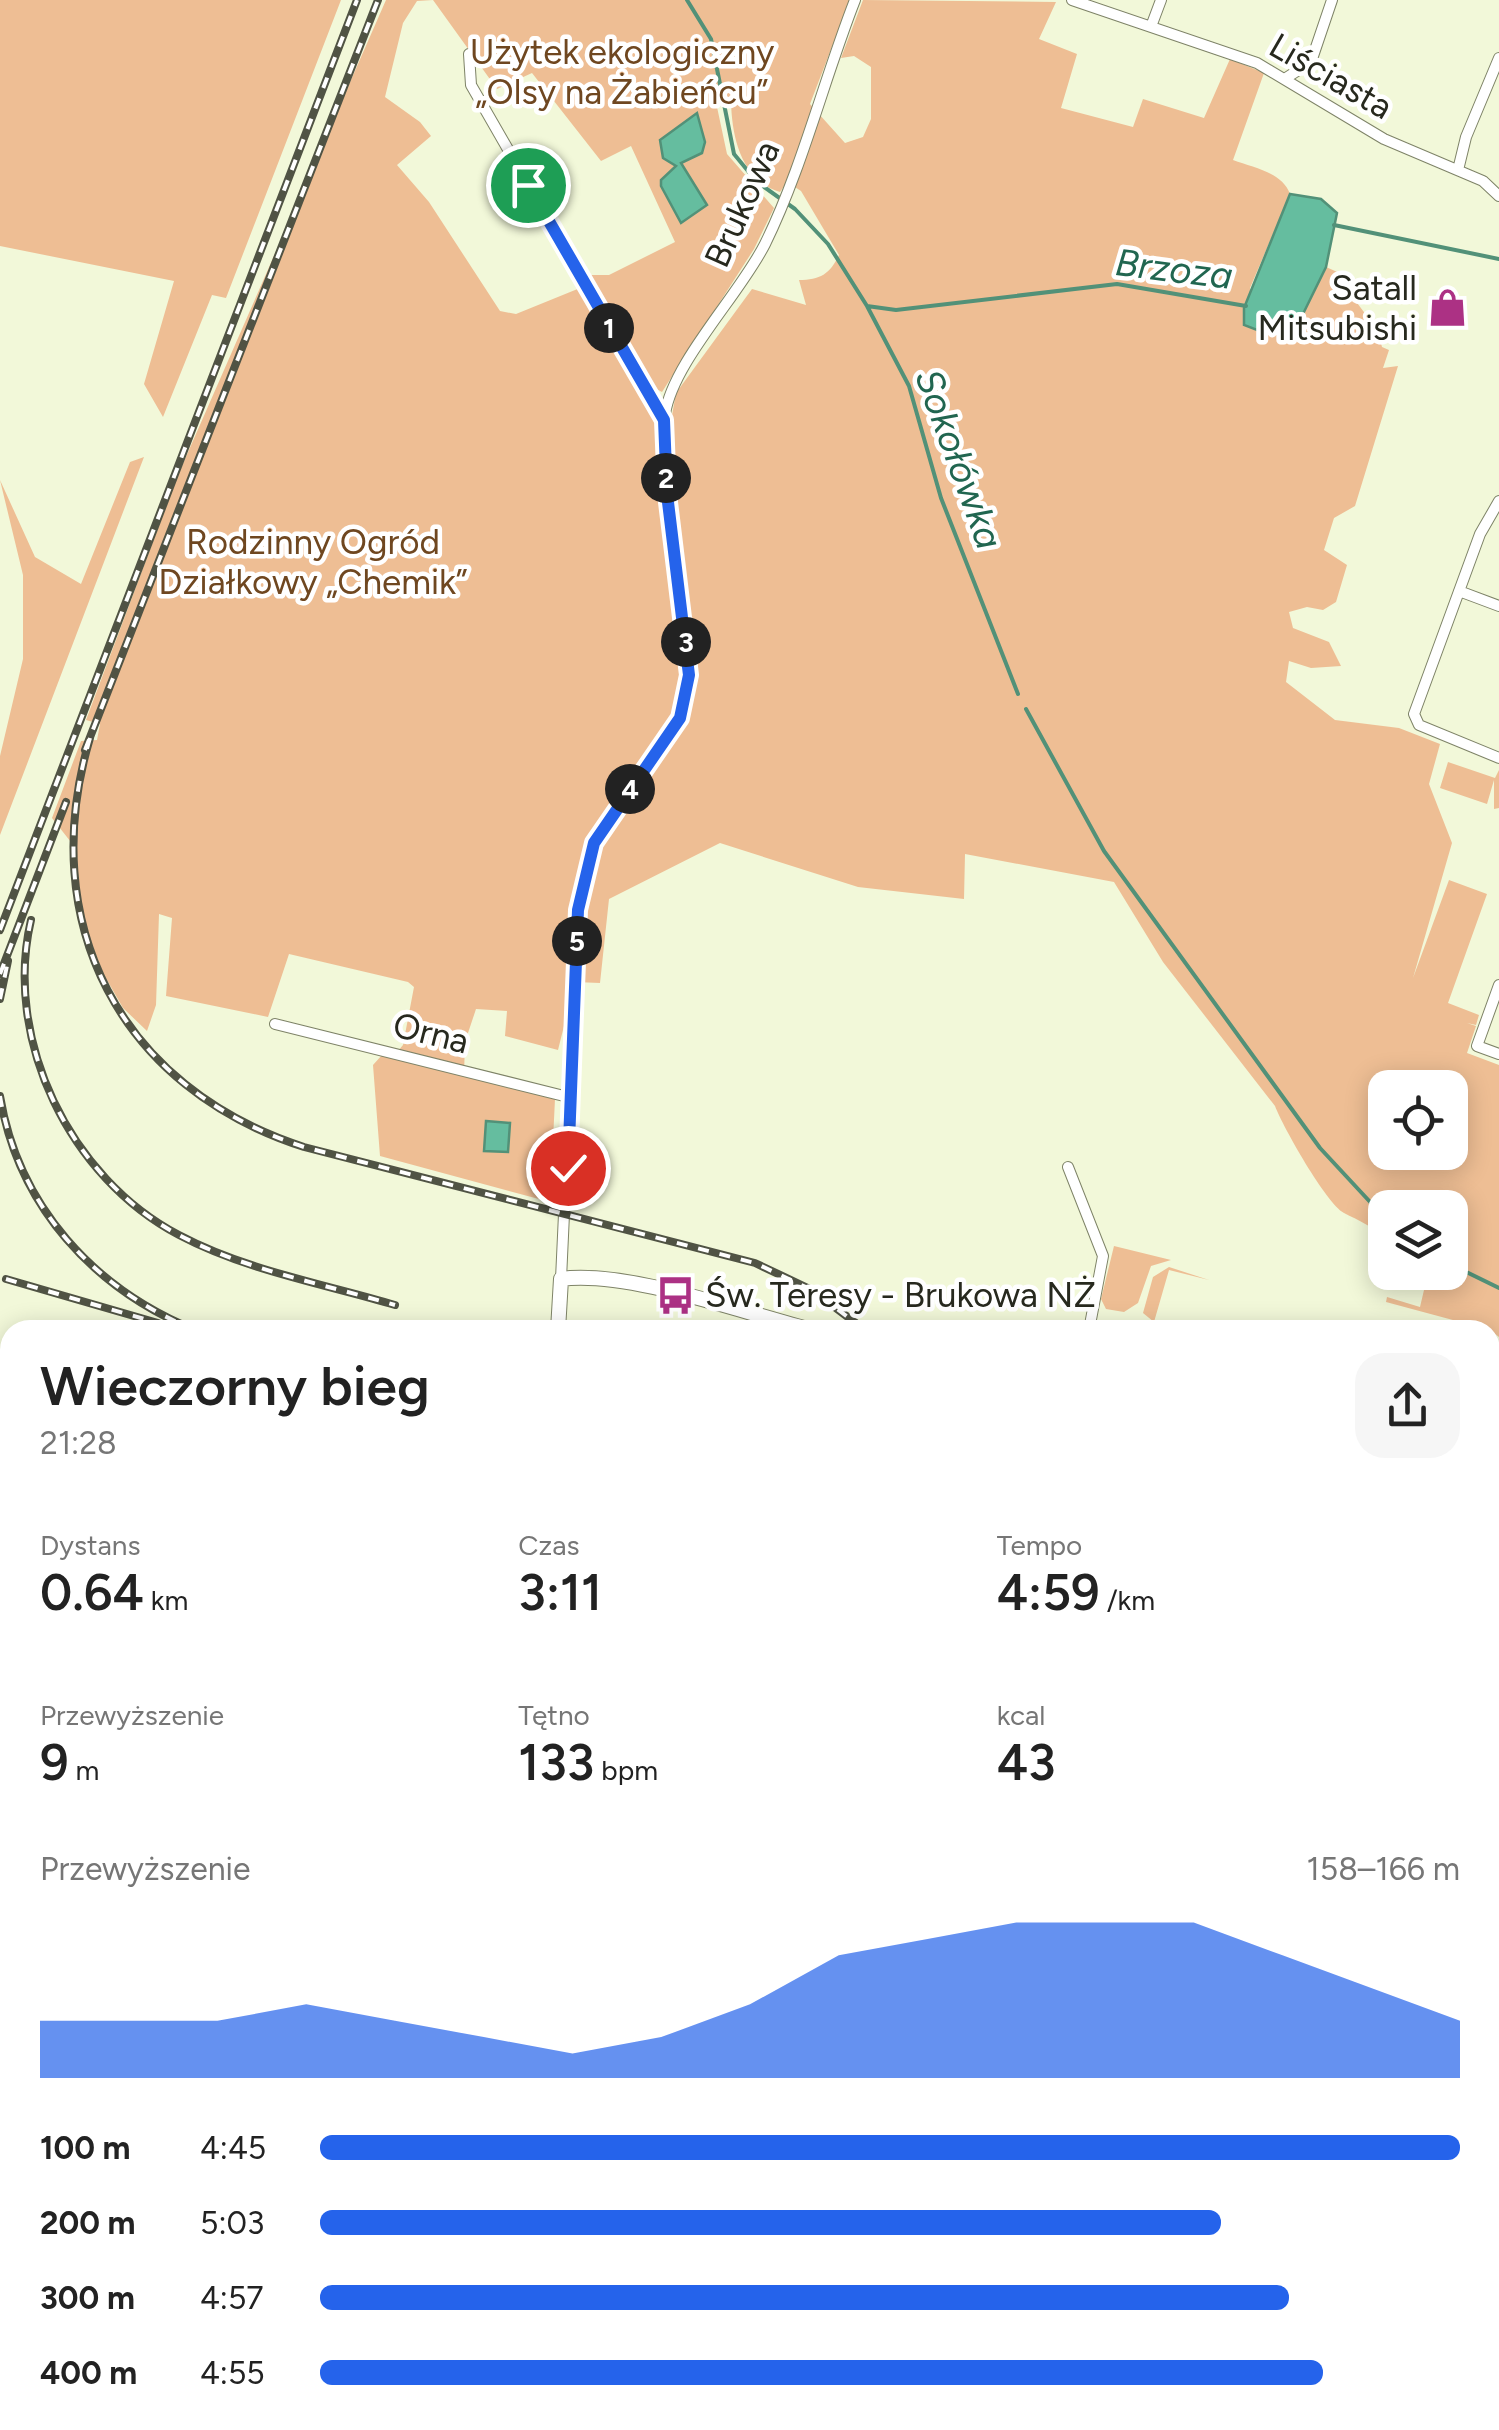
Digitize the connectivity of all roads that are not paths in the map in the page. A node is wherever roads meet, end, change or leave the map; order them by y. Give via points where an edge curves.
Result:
1 (855, 0) edge
2 (1072, 0) edge
3 (1161, 0) edge
4 (1332, 0) edge
5 (1152, 24) junction
6 (469, 54) dead end
7 (1499, 58) edge
8 (1286, 78) junction
9 (1458, 170) junction
10 (1499, 196) edge
11 (664, 420) junction
12 (1499, 501) edge
13 (1459, 591) junction
14 (1499, 606) edge
15 (1499, 758) edge
16 (1499, 985) edge
17 (275, 1024) dead end
18 (1499, 1054) edge
19 (572, 1098) junction
20 (1068, 1167) dead end
21 (561, 1279) junction
22 (559, 1320) edge
23 (772, 1320) edge
24 (1091, 1320) edge

1 - 11 street, Brukowa via 757,261 674,385
2 - 5 street, Liściasta
3 - 5 street
4 - 8 street via 1311,62
5 - 8 street, Liściasta
6 - 11 street, Brukowa via 471,85
7 - 9 street
8 - 9 street, Liściasta via 1384,139
9 - 10 street, Liściasta
11 - 19 street, Brukowa via 689,688 680,718 594,843 578,910
12 - 13 street
13 - 14 street
13 - 15 street via 1415,721
16 - 18 street via 1477,1046
17 - 19 street, Orna
19 - 21 street, Brukowa
20 - 24 street via 1103,1256
21 - 22 street, Brukowa
21 - 23 street via 620,1282

